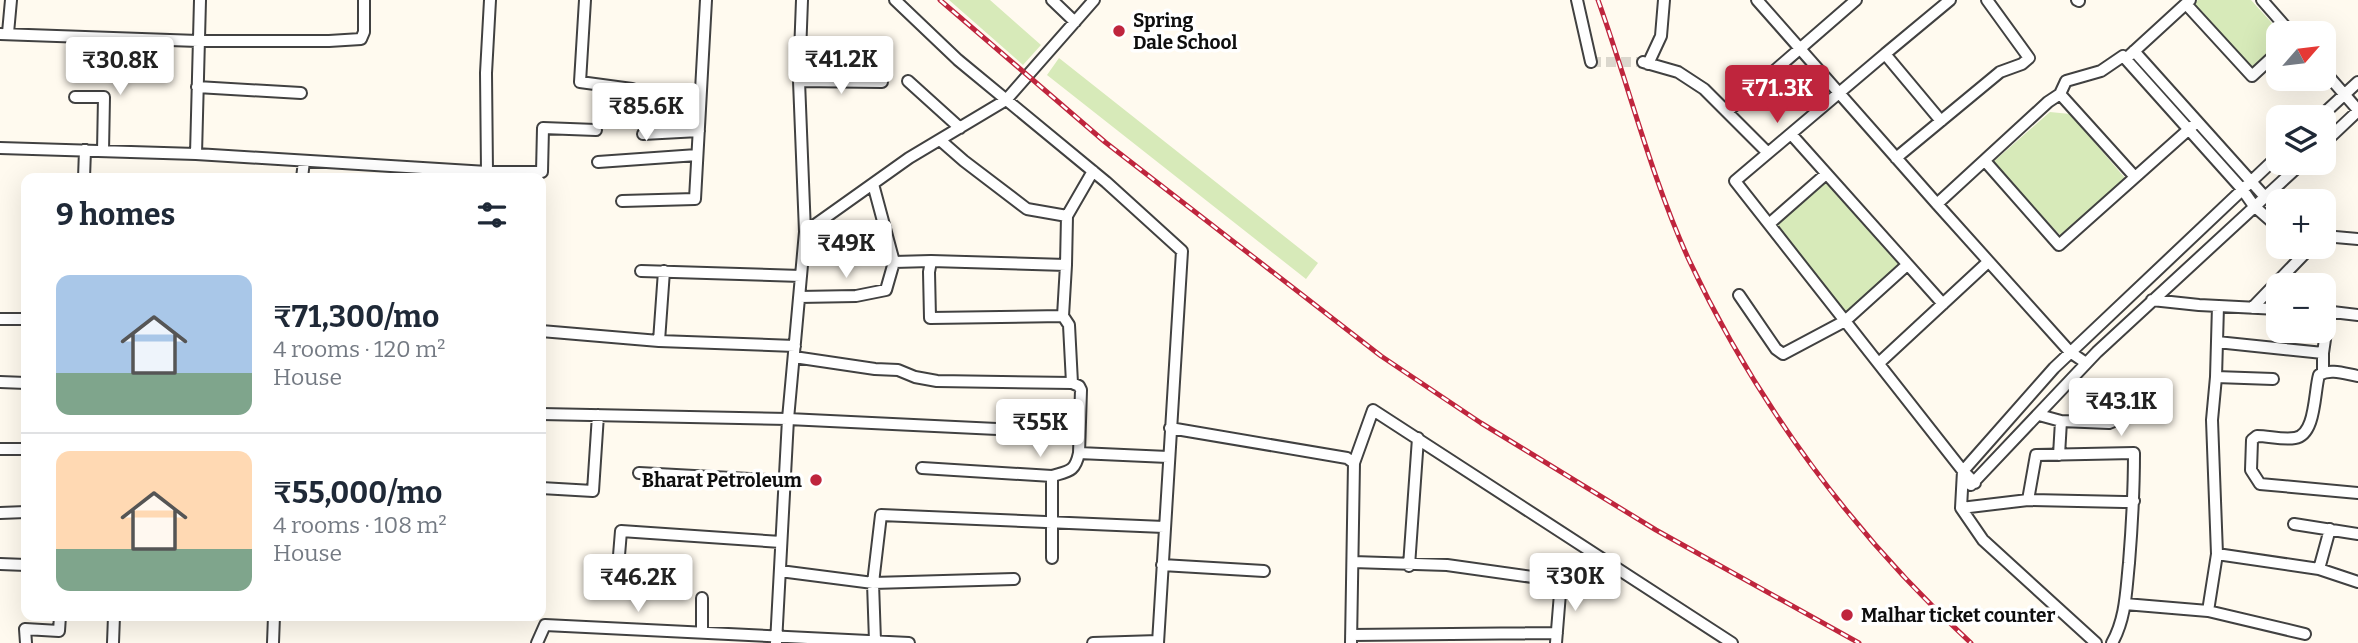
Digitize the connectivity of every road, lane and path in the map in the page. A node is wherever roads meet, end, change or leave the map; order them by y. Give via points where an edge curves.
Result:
1 (11, 0) edge
2 (200, 0) edge
3 (364, 0) edge
4 (490, 0) edge
5 (585, 0) edge
6 (706, 0) edge
7 (802, 0) edge
8 (895, 0) edge
9 (1052, 0) edge
10 (1094, 0) edge
11 (1577, 0) edge
12 (1664, 0) edge
13 (1856, 0) edge
14 (1950, 0) edge
15 (1987, 0) edge
16 (2262, 0) edge
17 (1761, 1) edge
18 (2188, 2) edge
19 (2280, 21) edge
20 (1075, 22) junction
21 (4, 33) edge
22 (198, 41) junction
23 (1800, 48) junction
24 (1885, 54) junction
25 (2128, 55) junction
26 (1591, 62) dead end
27 (2266, 63) edge
28 (799, 81) junction
29 (908, 81) dead end
30 (882, 82) dead end
31 (2358, 82) edge
32 (2336, 85) edge
33 (197, 87) junction
34 (632, 89) dead end
35 (301, 93) dead end
36 (1839, 93) junction
37 (2060, 94) junction
38 (2345, 95) junction
39 (75, 97) dead end
40 (1006, 100) junction
41 (2334, 105) edge
42 (2358, 110) edge
43 (1727, 112) junction
44 (1941, 121) junction
45 (2193, 125) junction
46 (960, 128) junction
47 (596, 130) dead end
48 (699, 131) junction
49 (2336, 131) edge
50 (643, 134) dead end
51 (1791, 134) junction
52 (940, 140) junction
53 (0, 148) edge
54 (85, 150) junction
55 (103, 151) junction
56 (1768, 153) junction
57 (196, 154) junction
58 (698, 155) junction
59 (1896, 158) junction
60 (1985, 161) junction
61 (304, 162) junction
62 (598, 162) dead end
63 (2266, 168) edge
64 (1093, 171) junction
65 (487, 172) junction
66 (84, 173) edge
67 (303, 173) edge
68 (408, 173) edge
69 (1826, 174) junction
70 (2289, 175) edge
71 (2135, 177) junction
72 (873, 184) junction
73 (2247, 186) junction
74 (2264, 197) junction
75 (622, 201) dead end
76 (1937, 204) junction
77 (2254, 206) junction
78 (1067, 216) junction
79 (2266, 216) edge
80 (1769, 224) junction
81 (805, 232) junction
82 (2336, 237) edge
83 (2358, 239) edge
84 (2299, 259) edge
85 (931, 261) junction
86 (894, 262) junction
87 (1988, 262) junction
88 (1066, 265) junction
89 (1907, 265) junction
90 (641, 271) dead end
91 (664, 271) junction
92 (801, 276) junction
93 (1739, 295) dead end
94 (799, 297) junction
95 (2152, 300) junction
96 (1943, 304) junction
97 (2218, 306) junction
98 (2252, 308) junction
99 (2266, 309) edge
100 (2336, 312) edge
101 (2358, 315) edge
102 (1063, 316) junction
103 (0, 319) edge
104 (21, 319) edge
105 (1846, 321) junction
106 (546, 331) edge
107 (659, 341) junction
108 (2217, 342) junction
109 (2324, 343) edge
110 (794, 352) junction
111 (2070, 352) junction
112 (2323, 354) junction
113 (1879, 363) junction
114 (2086, 363) junction
115 (2323, 372) junction
116 (2358, 376) edge
117 (2216, 377) junction
118 (2273, 379) dead end
119 (0, 382) edge
120 (21, 383) edge
121 (1072, 383) junction
122 (2032, 392) junction
123 (2135, 403) dead end
124 (2047, 405) junction
125 (546, 414) edge
126 (598, 415) junction
127 (2039, 415) junction
128 (788, 419) junction
129 (2061, 421) junction
130 (1170, 428) junction
131 (1079, 433) junction
132 (1418, 438) junction
133 (0, 449) edge
134 (21, 449) edge
135 (1079, 453) junction
136 (2059, 455) junction
137 (1168, 457) junction
138 (1354, 463) junction
139 (922, 468) dead end
140 (1963, 471) junction
141 (639, 473) dead end
142 (1052, 476) junction
143 (785, 481) junction
144 (1975, 483) junction
145 (546, 488) edge
146 (1961, 491) junction
147 (2358, 493) edge
148 (2028, 500) junction
149 (2134, 501) junction
150 (1961, 508) junction
151 (21, 512) edge
152 (0, 513) edge
153 (1052, 522) junction
154 (2294, 524) dead end
155 (1164, 527) junction
156 (2330, 529) junction
157 (2358, 534) edge
158 (781, 542) junction
159 (2217, 554) junction
160 (1052, 558) dead end
161 (1353, 562) junction
162 (0, 564) edge
163 (21, 565) edge
164 (1162, 565) junction
165 (1409, 566) junction
166 (2319, 569) junction
167 (780, 571) junction
168 (1264, 571) dead end
169 (1014, 579) dead end
170 (2358, 582) edge
171 (873, 583) junction
172 (616, 592) dead end
173 (702, 598) dead end
174 (2125, 604) junction
175 (2208, 611) junction
176 (60, 621) edge
177 (114, 621) edge
178 (274, 621) edge
179 (702, 632) junction
180 (2305, 634) dead end
181 (1557, 638) edge
182 (776, 639) edge
183 (1351, 639) edge
184 (875, 641) junction
185 (1158, 642) edge
186 (26, 643) edge
187 (113, 643) edge
188 (273, 643) edge
189 (537, 643) edge
190 (909, 643) edge
191 (1093, 643) edge
192 (1732, 643) edge
193 (2096, 643) edge
194 (2112, 643) edge

1 - 21 street
2 - 22 street
3 - 22 street via 361,39
4 - 65 street
5 - 34 street via 580,82
6 - 48 street
7 - 28 street
8 - 40 street
9 - 20 street
10 - 20 street
11 - 26 street
12 - 43 street via 1661,36 1646,63 1678,72
13 - 23 street
14 - 24 street
15 - 44 street via 2029,58 2000,72
16 - 19 street
17 - 23 street
18 - 25 street
18 - 27 street via 2252,76
20 - 40 street
21 - 22 street
22 - 33 street
23 - 36 street
23 - 43 street
24 - 36 street
24 - 44 street
25 - 37 street via 2101,71 2066,81
25 - 45 street
28 - 30 street
28 - 81 street
29 - 46 street
31 - 38 street
32 - 38 street
33 - 35 street
33 - 57 street
36 - 51 street
36 - 59 street
37 - 60 street
37 - 71 street
38 - 41 street
38 - 42 street
39 - 55 street via 104,97
40 - 46 street
40 - 64 street
42 - 49 street
43 - 56 street
44 - 59 street
45 - 71 street
45 - 73 street
46 - 52 street
47 - 65 street via 543,128 542,172
48 - 50 street
48 - 58 street
51 - 56 street
51 - 69 street
52 - 72 street
52 - 78 street via 1027,209
53 - 54 street
54 - 55 street
54 - 66 street
55 - 57 street
56 - 80 street via 1735,181
57 - 61 street
58 - 62 street
58 - 75 street via 695,199
59 - 76 street
60 - 71 street via 2059,245
60 - 76 street
61 - 67 street
61 - 68 street
63 - 73 street
64 - 78 street
64 - 130 street via 1182,251
65 - 68 street
69 - 80 street
69 - 89 street
70 - 74 street
72 - 81 street
72 - 86 street
73 - 74 street
73 - 77 street
73 - 111 street
74 - 77 street
76 - 87 street
77 - 79 street
77 - 95 street
78 - 88 street
80 - 105 street
81 - 92 street
82 - 83 street
84 - 98 street
85 - 86 street
85 - 88 street
85 - 102 street via 930,318
86 - 94 street via 886,290 856,296
87 - 96 street
87 - 111 street
88 - 102 street
89 - 96 street
89 - 105 street
90 - 91 street
91 - 92 street
91 - 107 street
92 - 94 street
93 - 105 street via 1783,354
94 - 110 street
95 - 97 street
95 - 114 street
96 - 113 street
97 - 98 street
97 - 108 street
98 - 99 street
100 - 101 street
102 - 121 street via 1069,325
103 - 104 street
105 - 113 street
106 - 107 street
107 - 110 street
108 - 112 street
108 - 117 street
109 - 112 street
110 - 121 street via 937,380
110 - 128 street
111 - 114 street
111 - 122 street
112 - 115 street
113 - 140 street
114 - 124 street
115 - 116 street
115 - 147 street via 2305,433 2286,439 2257,436 2252,440 2251,470 2260,484
117 - 118 street
117 - 159 street via 2212,420
119 - 120 street
121 - 131 street via 1081,390
122 - 124 street
122 - 140 street
123 - 129 street via 2131,414 2109,422
124 - 127 street
125 - 126 street
126 - 128 street
126 - 145 street via 593,491
127 - 129 street
127 - 144 street
128 - 131 street
128 - 143 street
129 - 136 street
130 - 137 street
130 - 138 street via 1347,458
131 - 135 street
132 - 138 street via 1373,410
132 - 165 street
132 - 192 street
133 - 134 street
135 - 137 street
135 - 142 street via 1073,469
136 - 148 street via 2036,455
136 - 149 street via 2134,453
137 - 155 street
138 - 161 street
139 - 142 street
140 - 144 street
140 - 146 street
141 - 143 street
142 - 153 street
143 - 158 street
144 - 146 street
146 - 150 street
148 - 149 street
148 - 150 street
149 - 174 street
150 - 193 street via 1983,540
151 - 152 street
153 - 155 street
153 - 160 street
153 - 171 street via 881,515
154 - 156 street
155 - 164 street
156 - 157 street
156 - 166 street
158 - 167 street
158 - 172 street via 621,531
159 - 166 street
159 - 175 street
161 - 165 street
161 - 183 street
162 - 163 street
164 - 168 street
164 - 185 street
165 - 181 street via 1447,565 1561,581
166 - 170 street
167 - 171 street
167 - 182 street
169 - 171 street
171 - 184 street
173 - 179 street
174 - 175 street
174 - 194 street via 2121,628
175 - 180 street
176 - 186 street via 59,631 26,629
177 - 187 street
178 - 188 street
179 - 182 street
179 - 189 street via 545,625
181 - 183 street
182 - 184 street
184 - 190 street
185 - 191 street

